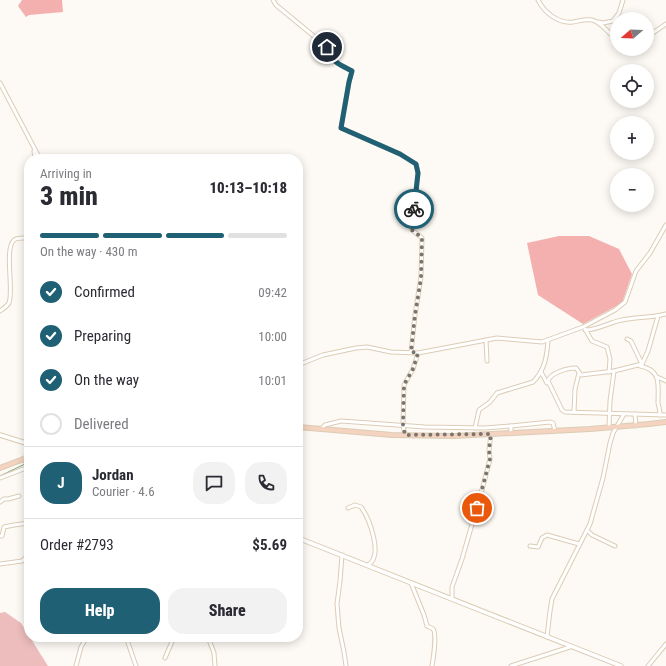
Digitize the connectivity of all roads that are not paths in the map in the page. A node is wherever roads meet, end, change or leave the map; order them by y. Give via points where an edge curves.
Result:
1 (273, 0) edge
2 (538, 0) edge
3 (623, 0) edge
4 (596, 22) junction
5 (666, 24) edge
6 (654, 32) edge
7 (610, 33) edge
8 (0, 84) edge
9 (34, 149) junction
10 (34, 154) edge
11 (37, 154) edge
12 (666, 225) edge
13 (24, 238) edge
14 (0, 311) edge
15 (666, 314) edge
16 (658, 316) junction
17 (584, 328) junction
18 (627, 339) dead end
19 (486, 340) junction
20 (548, 340) junction
21 (411, 352) junction
22 (418, 353) junction
23 (487, 362) dead end
24 (303, 363) edge
25 (641, 365) junction
26 (614, 371) junction
27 (541, 372) junction
28 (609, 372) junction
29 (579, 373) junction
30 (657, 378) junction
31 (666, 381) edge
32 (548, 384) junction
33 (574, 412) junction
34 (609, 413) junction
35 (624, 414) junction
36 (635, 414) junction
37 (660, 415) junction
38 (666, 415) edge
39 (666, 422) edge
40 (403, 425) junction
41 (511, 426) junction
42 (636, 426) junction
43 (303, 427) edge
44 (609, 427) junction
45 (617, 427) junction
46 (475, 428) junction
47 (321, 429) junction
48 (555, 431) junction
49 (511, 433) junction
50 (491, 434) junction
51 (0, 435) edge
52 (405, 435) junction
53 (24, 442) edge
54 (24, 458) edge
55 (0, 468) edge
56 (24, 469) edge
57 (0, 478) edge
58 (19, 496) dead end
59 (0, 502) edge
60 (348, 508) dead end
61 (24, 524) edge
62 (587, 530) junction
63 (0, 536) edge
64 (303, 540) edge
65 (579, 544) junction
66 (530, 546) dead end
67 (615, 546) dead end
68 (342, 555) junction
69 (24, 560) edge
70 (0, 564) edge
71 (368, 565) junction
72 (411, 582) junction
73 (452, 599) junction
74 (547, 637) junction
75 (84, 642) edge
76 (128, 642) edge
77 (171, 642) edge
78 (210, 642) edge
79 (666, 644) edge
80 (570, 647) junction
81 (165, 658) dead end
82 (76, 666) edge
83 (136, 666) edge
84 (215, 666) edge
85 (346, 666) edge
86 (432, 666) edge
87 (511, 666) edge
88 (620, 666) edge
89 (648, 666) edge

1 - 21 street via 328,48 327,54 331,59 352,71 341,128 400,154 416,164 418,173 412,230 422,238 422,246 421,278
2 - 4 street via 560,21
3 - 4 street via 613,21
4 - 7 street
5 - 6 street
8 - 9 street
9 - 10 street
9 - 11 street
12 - 17 street via 636,271 625,302
13 - 14 street via 14,239 11,244 10,300
15 - 16 street
16 - 17 street via 624,319 596,328
16 - 25 street via 648,351
17 - 20 street
17 - 28 street via 592,341 607,347 610,359
18 - 25 street via 631,341
19 - 20 street
19 - 22 street
19 - 23 street
20 - 27 street via 547,357
21 - 22 street
21 - 24 street via 356,348 328,353
22 - 40 street via 404,385
25 - 26 street
25 - 30 street via 653,371
26 - 28 street
26 - 34 street
27 - 32 street
27 - 46 street via 533,382 497,393 479,410
28 - 29 street via 581,375
29 - 32 street via 576,368 571,368 548,378
29 - 33 street
30 - 31 street
30 - 37 street
32 - 33 street via 563,411
33 - 34 street
34 - 35 street
34 - 44 street
35 - 36 street
35 - 45 street
36 - 37 street
36 - 42 street
37 - 38 street
39 - 42 main road
40 - 46 street
40 - 47 street via 341,421 325,425
40 - 52 street
41 - 46 street
41 - 48 street via 550,422 553,423
41 - 49 street
42 - 45 main road
43 - 47 main road
44 - 45 main road
44 - 48 main road
45 - 62 street via 610,443 596,507
47 - 52 main road
48 - 49 main road
49 - 50 main road
50 - 52 main road
50 - 73 street via 490,459 484,486 452,586
51 - 53 street
54 - 55 main road
56 - 57 street
58 - 59 street via 4,498
60 - 71 street via 361,507 372,530 375,553
61 - 63 street via 4,527
62 - 65 street
62 - 67 street
64 - 68 street
65 - 66 street via 547,535 542,538 538,548
65 - 74 street via 552,599
68 - 71 street
68 - 85 street via 337,604
69 - 70 street
71 - 72 street
72 - 73 street
72 - 86 street via 427,626 434,631
73 - 74 street
74 - 80 street
75 - 82 street
76 - 83 street
77 - 81 street
78 - 84 street
79 - 89 street
80 - 87 street
80 - 88 street

